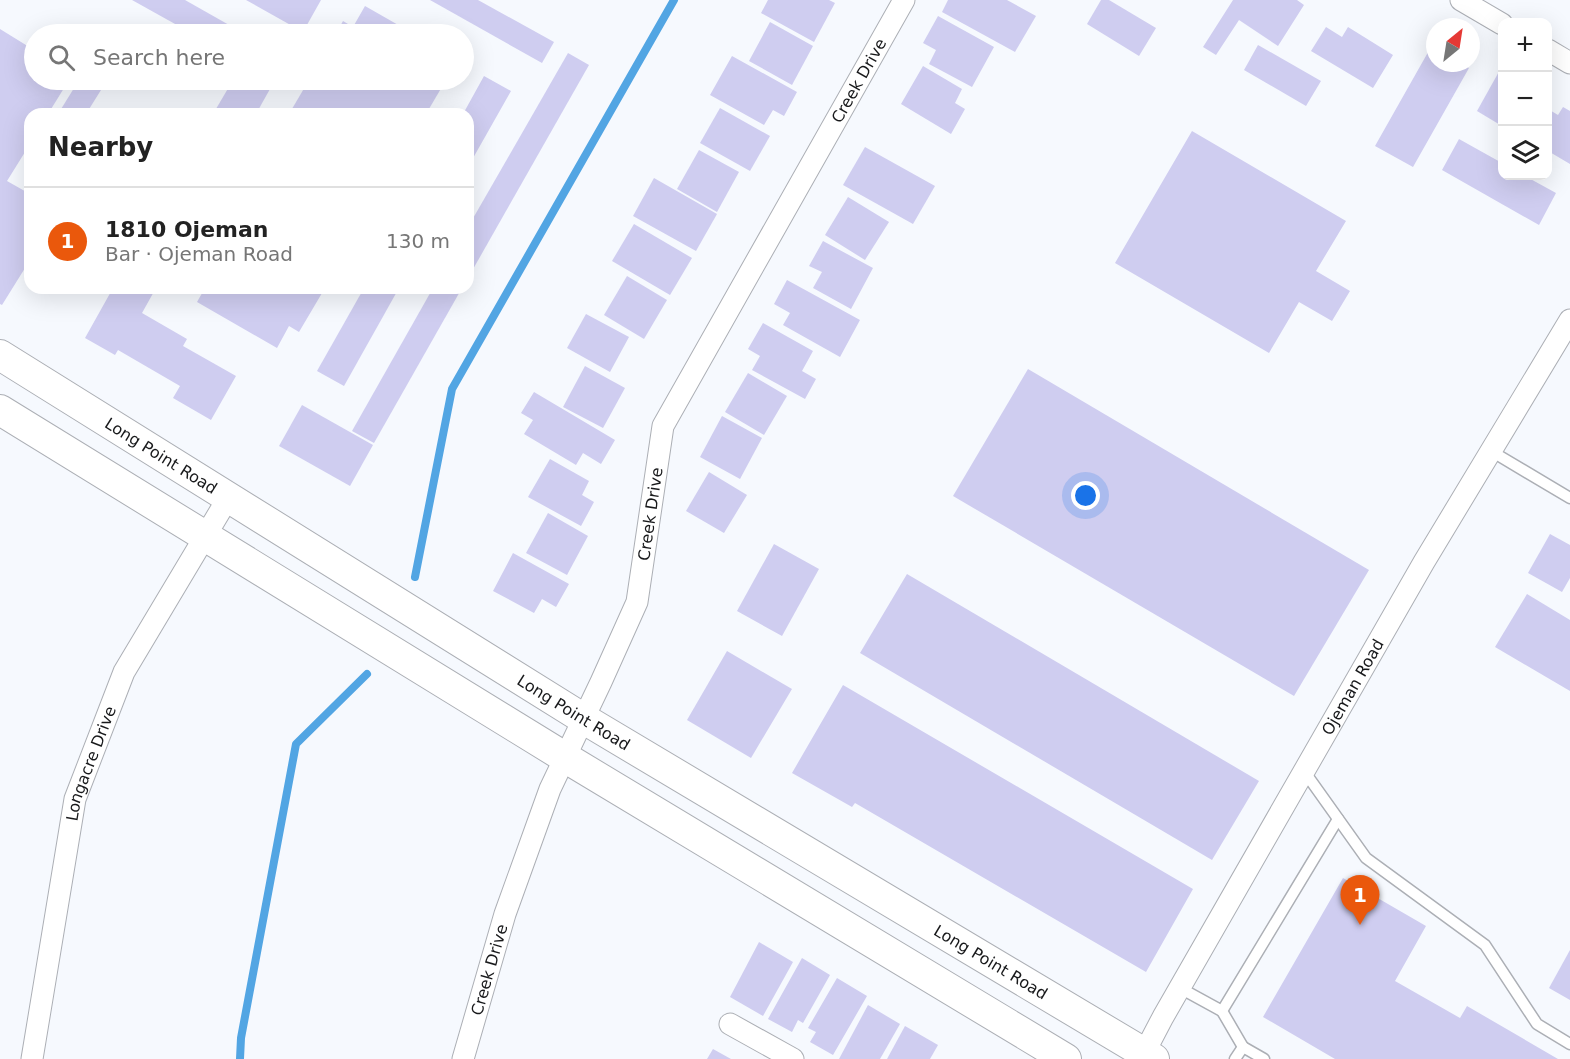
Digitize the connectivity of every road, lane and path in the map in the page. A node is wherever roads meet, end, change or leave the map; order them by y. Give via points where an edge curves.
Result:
1 (904, 0) edge
2 (1461, 0) edge
3 (1498, 21) edge
4 (1552, 52) edge
5 (1570, 63) edge
6 (1570, 320) edge
7 (0, 355) edge
8 (0, 410) edge
9 (1491, 451) junction
10 (228, 498) junction
11 (1570, 498) edge
12 (205, 537) junction
13 (584, 720) junction
14 (566, 758) junction
15 (1304, 771) junction
16 (1338, 819) junction
17 (1180, 988) junction
18 (1222, 1011) junction
19 (730, 1024) dead end
20 (1570, 1044) edge
21 (1243, 1047) junction
22 (1146, 1057) edge
23 (32, 1059) edge
24 (462, 1059) edge
25 (792, 1059) edge
26 (1066, 1059) edge
27 (1235, 1059) edge
28 (1264, 1059) edge

1 - 13 street, Creek Drive via 663,426 637,602
2 - 3 street
4 - 5 street
6 - 9 street, Ojeman Road
7 - 10 main road, Long Point Road
8 - 12 main road
9 - 11 lane
9 - 15 street, Ojeman Road
10 - 12 street, Longacre Drive
10 - 13 main road, Long Point Road
12 - 14 main road
12 - 23 street, Longacre Drive via 124,672 75,800
13 - 14 street, Creek Drive
13 - 22 main road, Long Point Road
14 - 24 street, Creek Drive via 550,789 505,914
14 - 26 main road
15 - 16 lane
15 - 17 street, Ojeman Road
16 - 18 lane
16 - 20 lane via 1366,858 1485,945 1537,1024
17 - 18 lane
17 - 22 street, Ojeman Road
18 - 21 lane
19 - 25 street
21 - 27 lane
21 - 28 lane

